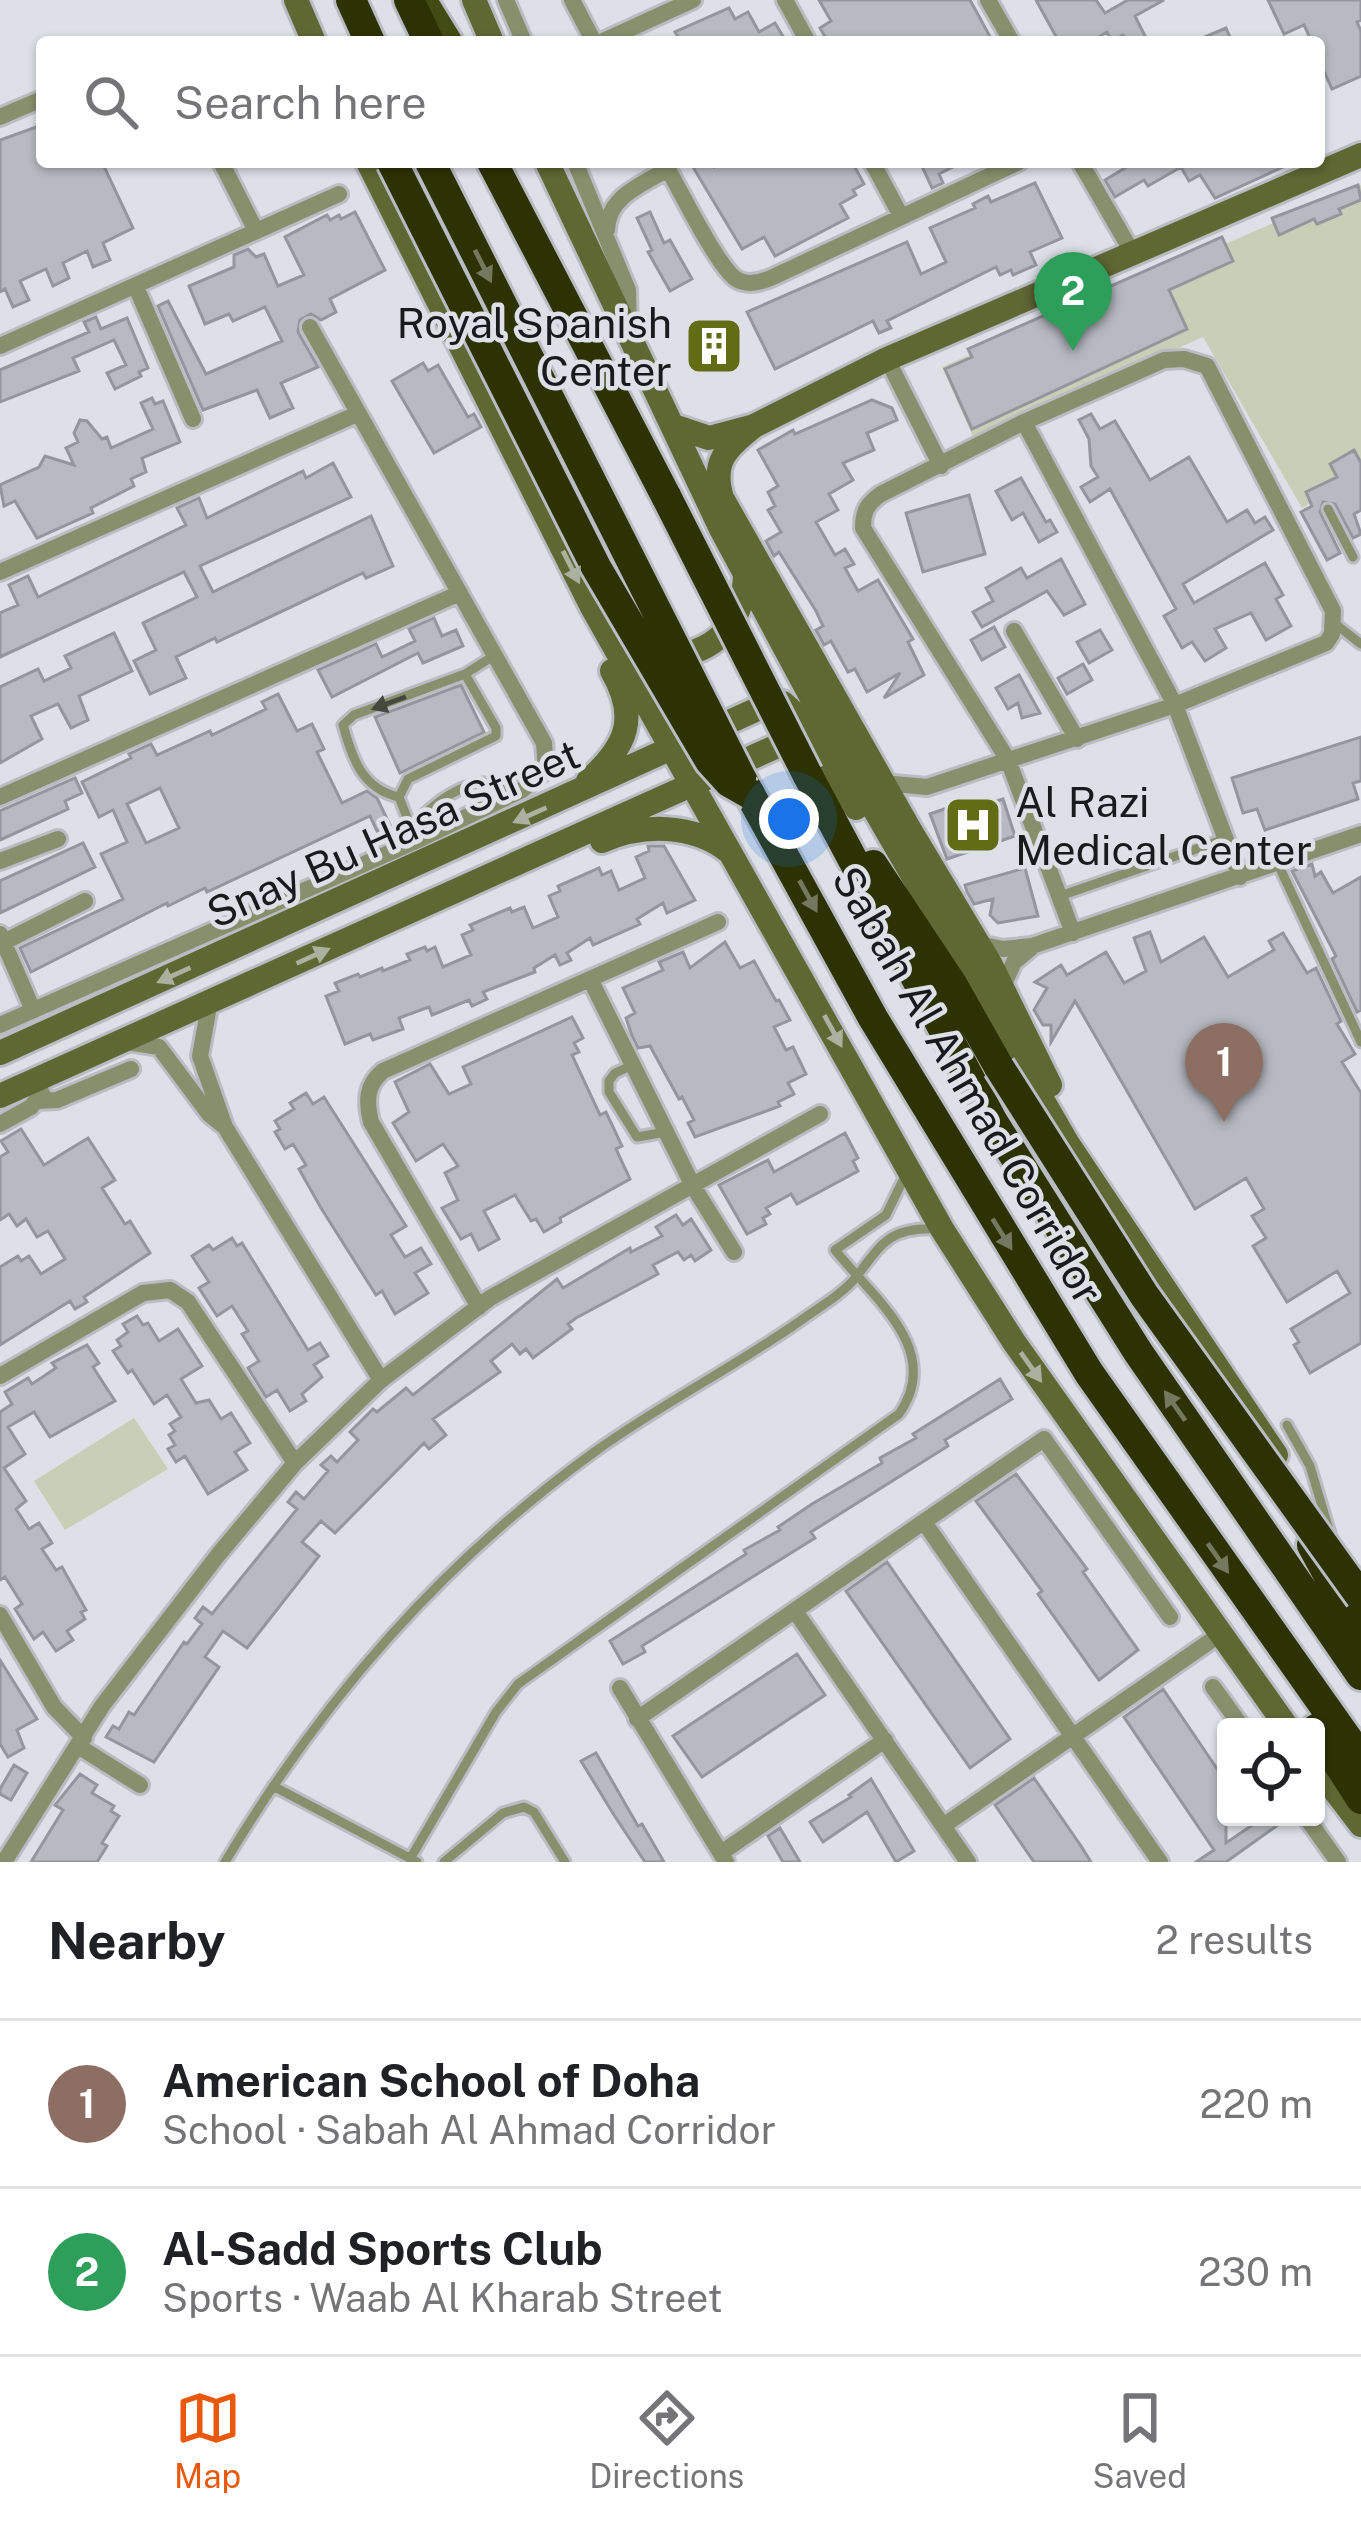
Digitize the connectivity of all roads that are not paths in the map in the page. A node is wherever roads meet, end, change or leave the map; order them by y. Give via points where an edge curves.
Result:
1 (296, 0) edge
2 (347, 0) edge
3 (409, 0) edge
4 (423, 0) edge
5 (474, 0) edge
6 (506, 0) edge
7 (572, 0) edge
8 (693, 0) edge
9 (785, 0) edge
10 (988, 0) edge
11 (311, 36) edge
12 (349, 36) edge
13 (367, 36) edge
14 (427, 36) edge
15 (445, 36) edge
16 (489, 36) edge
17 (521, 36) edge
18 (594, 36) edge
19 (612, 36) edge
20 (805, 36) edge
21 (1009, 36) edge
22 (36, 102) edge
23 (0, 117) edge
24 (1361, 155) edge
25 (224, 168) edge
26 (371, 168) edge
27 (395, 168) edge
28 (433, 168) edge
29 (495, 168) edge
30 (550, 168) edge
31 (578, 168) edge
32 (662, 168) edge
33 (668, 168) edge
34 (875, 168) edge
35 (1006, 168) edge
36 (1083, 168) edge
37 (339, 194) dead end
38 (902, 216) junction
39 (256, 231) junction
40 (607, 237) junction
41 (1132, 252) junction
42 (136, 286) junction
43 (310, 327) dead end
44 (628, 337) junction
45 (0, 346) edge
46 (887, 359) junction
47 (357, 414) junction
48 (193, 419) dead end
49 (1024, 422) junction
50 (673, 426) junction
51 (754, 426) junction
52 (941, 466) junction
53 (1328, 509) dead end
54 (1353, 557) dead end
55 (0, 572) edge
56 (745, 574) junction
57 (460, 593) junction
58 (592, 607) junction
59 (1334, 623) junction
60 (1014, 631) dead end
61 (1361, 644) edge
62 (495, 655) junction
63 (465, 674) junction
64 (1175, 705) junction
65 (814, 724) junction
66 (1077, 739) junction
67 (675, 748) junction
68 (1008, 760) junction
69 (883, 783) junction
70 (694, 784) junction
71 (927, 787) junction
72 (522, 790) junction
73 (750, 794) junction
74 (571, 796) junction
75 (0, 797) edge
76 (399, 797) junction
77 (829, 817) junction
78 (910, 830) junction
79 (413, 834) junction
80 (1361, 834) edge
81 (58, 839) dead end
82 (1225, 839) junction
83 (734, 856) junction
84 (0, 862) edge
85 (1278, 864) junction
86 (1240, 877) junction
87 (449, 897) junction
88 (1060, 897) junction
89 (85, 901) dead end
90 (718, 922) dead end
91 (1073, 933) junction
92 (2, 938) edge
93 (979, 944) junction
94 (1032, 946) junction
95 (590, 979) junction
96 (994, 992) junction
97 (210, 1001) junction
98 (33, 1010) junction
99 (0, 1024) edge
100 (120, 1041) junction
101 (1361, 1042) edge
102 (0, 1053) edge
103 (633, 1065) junction
104 (131, 1069) dead end
105 (53, 1072) junction
106 (0, 1096) edge
107 (36, 1101) junction
108 (820, 1114) dead end
109 (0, 1124) edge
110 (225, 1126) junction
111 (667, 1132) junction
112 (908, 1169) junction
113 (693, 1186) junction
114 (942, 1229) junction
115 (734, 1252) dead end
116 (856, 1277) junction
117 (479, 1306) junction
118 (0, 1376) edge
119 (381, 1380) junction
120 (1289, 1452) junction
121 (295, 1463) junction
122 (924, 1522) junction
123 (1361, 1574) edge
124 (1361, 1597) edge
125 (795, 1611) junction
126 (0, 1615) edge
127 (1170, 1617) dead end
128 (1222, 1634) junction
129 (1361, 1635) edge
130 (1361, 1675) edge
131 (1214, 1687) dead end
132 (620, 1688) dead end
133 (1311, 1688) junction
134 (1236, 1718) edge
135 (1281, 1718) edge
136 (1315, 1718) edge
137 (637, 1719) junction
138 (1072, 1737) junction
139 (885, 1740) junction
140 (81, 1742) junction
141 (1325, 1742) edge
142 (1361, 1758) edge
143 (1325, 1778) edge
144 (140, 1785) dead end
145 (273, 1786) junction
146 (1361, 1799) edge
147 (1361, 1825) edge
148 (943, 1826) junction
149 (1312, 1826) edge
150 (724, 1858) edge
151 (413, 1861) edge
152 (4, 1862) edge
153 (225, 1862) edge
154 (444, 1862) edge
155 (566, 1862) edge
156 (968, 1862) edge
157 (1160, 1862) edge
158 (1338, 1862) edge

1 - 11 street
2 - 12 highway
2 - 13 highway
3 - 14 highway
4 - 15 main road
5 - 16 street
6 - 17 street
7 - 18 street
8 - 19 street
9 - 20 street
10 - 21 street
22 - 23 street
24 - 41 street
25 - 39 street
26 -> 58 street
27 - 73 highway, bridge via 596,567 710,760
28 -> 73 highway, Sabah Al Ahmad Corridor, bridge
29 - 77 highway, Sabah Al Ahmad Corridor, bridge
30 - 44 street
31 - 40 street
32 - 40 street via 616,202
33 - 38 street via 738,280 762,282
34 - 38 street
35 - 38 street
36 - 41 street
37 - 39 street
39 - 42 street
40 - 44 street via 632,308
41 - 46 street
42 - 45 street
42 - 48 street
43 - 47 street
44 - 50 street
46 - 51 street
46 - 52 street
47 - 55 street
47 - 57 street
49 - 52 street
49 - 59 street via 1164,360 1207,366
49 - 64 street
50 - 51 street via 709,438
50 - 56 street
51 - 69 street, Sabah Al Ahmad Corridor via 720,458 718,483
52 - 68 street via 869,502 862,528
53 - 54 lane
56 - 58 street via 735,622 700,651 673,657 646,652
56 - 65 street
57 - 62 street
57 - 75 street
58 - 67 street
58 - 74 street via 597,643 622,689 628,720 614,754
59 - 61 lane
59 - 64 street via 1317,650
60 - 66 street
62 - 63 lane
62 - 72 street via 546,751 542,776
63 - 76 lane via 496,736 408,779
63 -> 76 lane via 343,724 367,782
64 - 66 street
64 - 82 street
65 - 67 street, Snay Bu Hasa Street via 773,702
65 - 70 street, Snay Bu Hasa Street
65 - 96 street, Snay Bu Hasa Street via 949,958
66 - 68 street
67 - 70 street
67 - 74 street, Snay Bu Hasa Street
68 - 71 street
68 - 88 street
69 - 71 street
69 - 78 street, Sabah Al Ahmad Corridor
70 - 83 street
70 - 87 street, Snay Bu Hasa Street
71 - 78 street
72 - 79 street, Snay Bu Hasa Street
72 - 79 lane via 503,781 473,783 437,802
73 -> 133 highway, Sabah Al Ahmad Corridor via 939,1132 1089,1373
74 -> 102 street, Snay Bu Hasa Street
76 - 79 lane
77 - 124 highway, bridge via 880,874 1144,1295
130 -> 77 highway, Sabah Al Ahmad Corridor via 1138,1352 993,1122
78 - 93 street, Sabah Al Ahmad Corridor
79 - 98 street, Snay Bu Hasa Street
80 - 85 street
81 - 84 street
82 - 86 street
82 - 88 lane
83 - 87 street via 684,830 628,832 478,893
83 -> 112 street
85 - 86 street
85 - 101 lane
86 - 91 street
97 -> 87 street, Snay Bu Hasa Street
88 - 91 street
89 - 92 street
90 - 95 street
91 - 94 street
92 - 98 street
93 - 94 street
93 - 96 street, Sabah Al Ahmad Corridor
94 - 96 street
95 - 103 street
95 - 117 street via 383,1071 368,1093 371,1122
96 - 120 street, Sabah Al Ahmad Corridor via 1060,1108 1067,1144
97 - 100 street, Snay Bu Hasa Street
97 - 110 street via 200,1056
98 - 99 street, Snay Bu Hasa Street
100 - 105 street, Snay Bu Hasa Street
100 - 110 street via 159,1047
103 - 111 street
103 - 111 lane via 615,1073 610,1092 637,1137
104 - 107 street
105 - 106 street, Snay Bu Hasa Street
105 - 107 street
107 - 109 street
108 - 113 street
110 - 119 street
111 - 113 street
112 - 114 street
112 - 116 lane via 886,1215 835,1250
113 - 115 street
113 - 117 street
114 - 116 lane via 883,1240
114 -> 128 street
116 - 145 lane via 758,1350 595,1451 491,1534 407,1613
116 - 151 lane via 910,1344 916,1373 898,1414 518,1684
117 - 119 street
118 - 121 street via 143,1293 170,1290 188,1302
119 - 121 street
120 - 123 street, Sabah Al Ahmad Corridor
120 - 129 highway via 1277,1471
121 - 140 street
122 - 125 street
122 - 127 street via 1044,1439
122 - 138 street
125 - 137 street
125 - 139 street
126 - 140 street
128 - 135 street
128 - 138 street
131 - 134 street
132 - 137 street
133 - 136 highway
133 - 142 highway, Sabah Al Ahmad Corridor
137 - 150 street
138 - 148 street
138 - 157 street
139 - 148 street
139 - 150 street
140 - 144 street
140 - 152 street
141 - 146 highway
143 - 147 street
145 - 151 lane
145 - 153 lane
148 - 156 street
149 - 158 street
154 - 155 lane via 503,1813 524,1807

